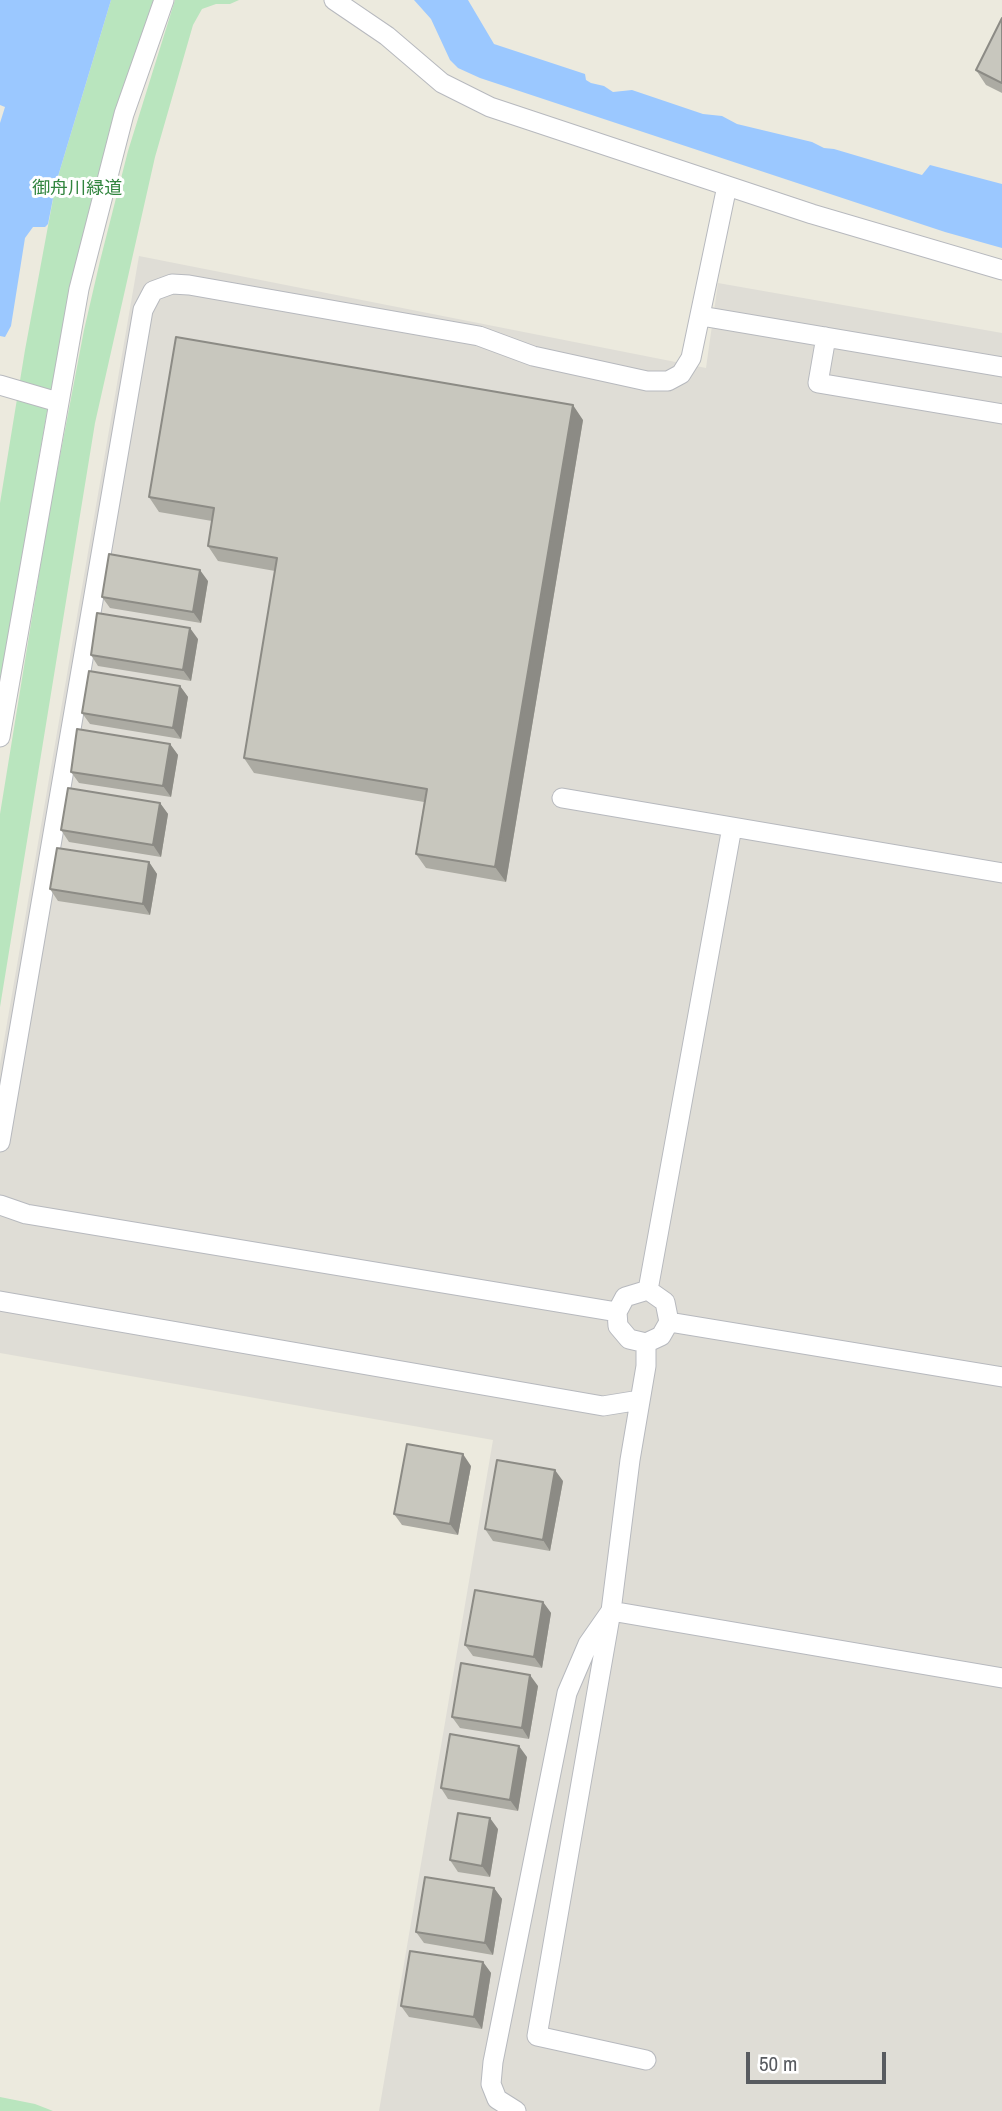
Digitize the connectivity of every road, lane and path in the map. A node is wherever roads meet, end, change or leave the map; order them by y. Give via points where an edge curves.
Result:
1 (164, 0) edge
2 (334, 0) edge
3 (727, 186) junction
4 (1002, 270) edge
5 (701, 316) junction
6 (826, 338) junction
7 (1002, 367) edge
8 (0, 385) edge
9 (58, 402) junction
10 (1002, 414) edge
11 (0, 737) edge
12 (562, 798) dead end
13 (732, 827) junction
14 (1002, 873) edge
15 (0, 1142) edge
16 (0, 1205) edge
17 (648, 1290) junction
18 (0, 1301) edge
19 (617, 1312) junction
20 (669, 1322) junction
21 (646, 1343) junction
22 (1002, 1377) edge
23 (640, 1400) junction
24 (611, 1611) junction
25 (1002, 1678) edge
26 (646, 2060) dead end
27 (516, 2111) edge

1 - 9 street via 120,128 79,289
2 - 3 street via 463,95
3 - 4 street
3 - 5 street
5 - 6 street
5 - 15 street via 691,358 681,374 668,381 647,381 533,356 479,336 189,285 153,290 143,310
6 - 7 street
6 - 10 street via 818,383
8 - 9 street
9 - 11 street
12 - 13 street
13 - 14 street
13 - 17 street
16 - 19 street via 26,1214
17 - 19 street via 625,1297
17 - 20 street via 665,1302
18 - 23 street via 603,1406
19 - 21 street via 618,1326 629,1339
20 - 21 street via 661,1336
20 - 22 street
21 - 23 street
23 - 24 street
24 - 25 street
24 - 26 street via 537,2036
24 - 27 street via 588,1644 567,1693 493,2062 491,2084 497,2099

